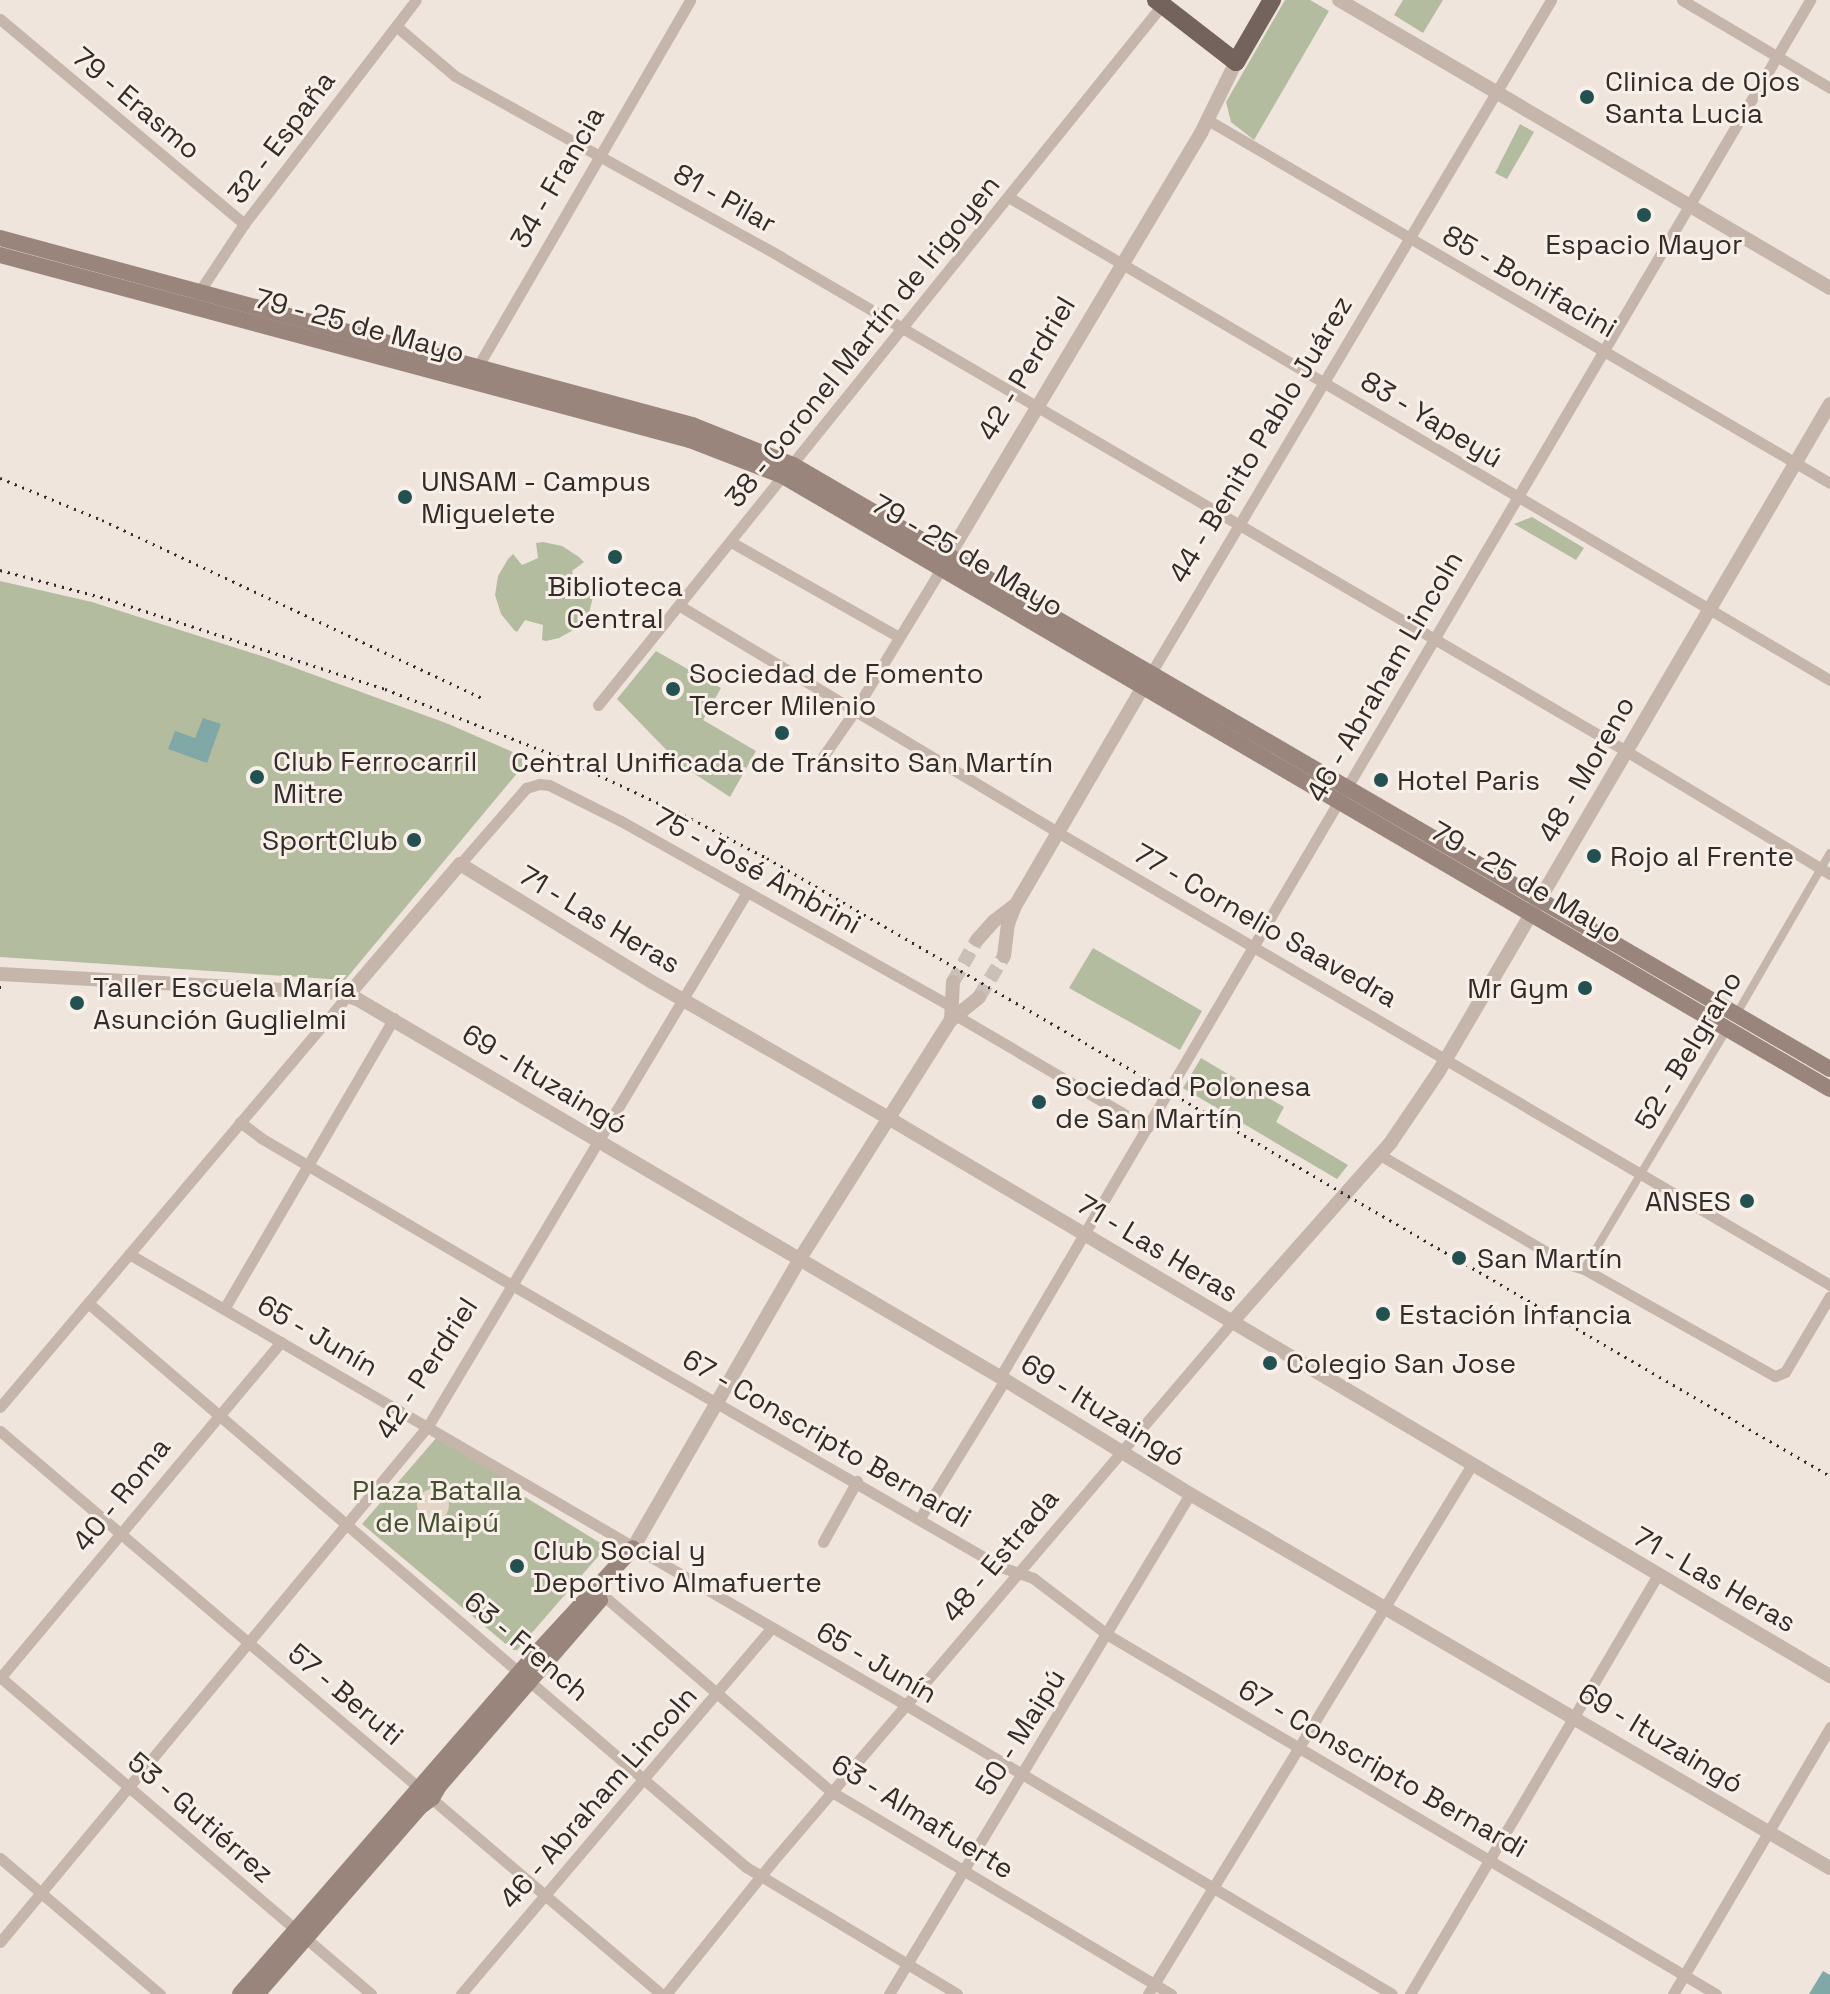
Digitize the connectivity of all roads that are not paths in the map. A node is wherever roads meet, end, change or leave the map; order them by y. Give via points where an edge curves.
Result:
1 (416, 0) edge
2 (690, 0) edge
3 (1272, 0) edge
4 (1339, 0) edge
5 (1551, 0) edge
6 (1682, 0) edge
7 (1810, 0) edge
8 (1159, 3) edge
9 (0, 19) edge
10 (396, 26) junction
11 (1778, 57) junction
12 (1236, 62) junction
13 (1830, 88) edge
14 (1496, 92) junction
15 (1206, 119) junction
16 (597, 155) junction
17 (1010, 198) junction
18 (1689, 206) junction
19 (244, 224) junction
20 (1409, 237) junction
21 (0, 238) edge
22 (0, 255) edge
23 (1122, 263) junction
24 (1830, 288) edge
25 (199, 291) junction
26 (189, 306) junction
27 (903, 330) junction
28 (1603, 351) junction
29 (474, 374) junction
30 (1324, 382) junction
31 (1830, 404) edge
32 (1035, 406) junction
33 (1795, 462) junction
34 (788, 470) junction
35 (1830, 483) edge
36 (1516, 496) junction
37 (1239, 526) junction
38 (731, 542) junction
39 (945, 562) junction
40 (680, 606) junction
41 (1710, 608) junction
42 (899, 637) junction
43 (1433, 639) junction
44 (1830, 680) edge
45 (1147, 681) junction
46 (598, 705) dead end
47 (854, 712) junction
48 (1626, 751) junction
49 (820, 761) dead end
50 (1347, 787) junction
51 (1338, 802) junction
52 (1059, 833) junction
53 (1830, 853) edge
54 (460, 864) junction
55 (1826, 871) edge
56 (747, 892) junction
57 (1015, 906) junction
58 (1537, 908) junction
59 (977, 940) tunnel mouth
60 (1254, 946) junction
61 (1004, 956) tunnel mouth
62 (0, 974) edge
63 (953, 982) tunnel mouth
64 (348, 995) junction
65 (979, 997) tunnel mouth
66 (683, 999) junction
67 (953, 1014) junction
68 (394, 1018) junction
69 (1732, 1021) junction
70 (1447, 1058) junction
71 (1830, 1069) edge
72 (1830, 1089) edge
73 (890, 1119) junction
74 (240, 1122) junction
75 (1148, 1128) junction
76 (598, 1141) junction
77 (1380, 1155) junction
78 (308, 1165) junction
79 (1640, 1172) junction
80 (1084, 1234) junction
81 (129, 1254) junction
82 (799, 1260) junction
83 (1584, 1269) junction
84 (512, 1285) junction
85 (1830, 1285) edge
86 (1830, 1296) edge
87 (88, 1303) junction
88 (224, 1309) junction
89 (1232, 1322) junction
90 (281, 1342) junction
91 (1002, 1379) junction
92 (716, 1400) junction
93 (0, 1407) edge
94 (218, 1414) junction
95 (428, 1426) junction
96 (0, 1431) edge
97 (1122, 1451) junction
98 (1471, 1466) junction
99 (857, 1481) junction
100 (1190, 1494) junction
101 (920, 1518) junction
102 (346, 1526) junction
103 (120, 1534) junction
104 (823, 1542) dead end
105 (633, 1548) junction
106 (1017, 1573) junction
107 (1658, 1575) junction
108 (599, 1593) junction
109 (1383, 1606) junction
110 (771, 1629) junction
111 (1108, 1635) junction
112 (248, 1642) junction
113 (525, 1676) junction
114 (1830, 1676) edge
115 (0, 1678) edge
116 (718, 1694) junction
117 (906, 1705) junction
118 (1575, 1717) junction
119 (1830, 1727) edge
120 (1300, 1748) junction
121 (1020, 1775) junction
122 (644, 1778) junction
123 (130, 1788) junction
124 (426, 1792) junction
125 (832, 1792) junction
126 (1768, 1832) junction
127 (0, 1858) edge
128 (1491, 1859) junction
129 (1830, 1868) edge
130 (963, 1872) junction
131 (760, 1877) junction
132 (1214, 1889) junction
133 (41, 1894) junction
134 (545, 1896) junction
135 (301, 1934) junction
136 (0, 1942) edge
137 (907, 1965) junction
138 (1684, 1975) junction
139 (1152, 1989) edge
140 (160, 1994) edge
141 (240, 1994) edge
142 (257, 1994) edge
143 (371, 1994) edge
144 (461, 1994) edge
145 (664, 1994) edge
146 (889, 1994) edge
147 (957, 1994) edge
148 (1171, 1994) edge
149 (1392, 1994) edge
150 (1410, 1994) edge
151 (1673, 1994) edge
152 (1716, 1994) edge

1 - 10 street, 32 - España
2 - 16 street, 34 - Francia
3 - 12 main road, 42 - Perdriel
4 - 14 street
5 - 14 street, 44 - Benito Pablo Juárez
6 - 11 street
7 - 11 street, 46 - Abraham Lincoln
8 - 12 main road
8 - 17 street, 38 - Coronel Martín de Irigoyen
9 - 19 street, 79 - Erasmo
10 - 16 street, 81 - Pilar via 455,76
10 - 19 street, 32 - España
11 - 13 street
11 - 18 street, 46 - Abraham Lincoln
12 - 15 street, 42 - Perdriel
14 - 18 street
14 - 20 street, 44 - Benito Pablo Juárez
15 - 20 street, 85 - Bonifacini
15 - 23 street, 42 - Perdriel
16 - 27 street, 81 - Pilar
16 - 29 street, 34 - Francia
17 - 23 street, 83 - Yapeyú
17 - 27 street, 38 - Coronel Martín de Irigoyen
18 - 24 street
18 - 28 street, 46 - Abraham Lincoln
19 - 25 street, 32 - España
20 - 28 street, 85 - Bonifacini
20 - 30 street, 44 - Benito Pablo Juárez
21 - 25 main road, 79 - 25 de Mayo
22 - 26 main road, 79 - 25 de Mayo
23 - 30 street, 83 - Yapeyú
23 - 32 street, 42 - Perdriel
25 - 26 street, 32 - España
25 - 29 main road, 79 - 25 de Mayo
26 - 29 main road, 79 - 25 de Mayo
27 - 32 street, 81 - Pilar
27 - 34 street, 38 - Coronel Martín de Irigoyen
28 - 33 street, 85 - Bonifacini
28 - 36 street, 46 - Abraham Lincoln
29 - 34 main road, 79 - 25 de Mayo
30 - 36 street, 83 - Yapeyú
30 - 37 street, 44 - Benito Pablo Juárez
31 - 33 street, 48 - Moreno
32 - 37 street, 81 - Pilar
32 - 39 street, 42 - Perdriel
33 - 35 street, 85 - Bonifacini
33 - 41 street, 48 - Moreno
34 - 38 street, 38 - Coronel Martín de Irigoyen
34 - 39 main road, 79 - 25 de Mayo
36 - 41 street, 83 - Yapeyú
36 - 43 street, 46 - Abraham Lincoln
37 - 43 street, 81 - Pilar
37 - 45 street, 44 - Benito Pablo Juárez
38 - 40 street, 38 - Coronel Martín de Irigoyen
38 - 42 street
39 - 42 street, 42 - Perdriel
39 - 45 main road, 79 - 25 de Mayo
40 - 46 street, 38 - Coronel Martín de Irigoyen
40 - 47 street, 77 - Cornelio Saavedra
41 - 44 street, 83 - Yapeyú
41 - 48 street, 48 - Moreno
42 - 47 street, 42 - Perdriel
43 - 48 street, 81 - Pilar
43 - 50 street, 46 - Abraham Lincoln
45 - 50 main road, 79 - 25 de Mayo
45 - 51 main road, 79 - 25 de Mayo
45 - 52 street, 44 - Benito Pablo Juárez
47 - 49 street, 42 - Perdriel
47 - 52 street, 77 - Cornelio Saavedra
48 - 55 street, 81 - Pilar
48 - 58 street, 48 - Moreno
50 - 51 street, 46 - Abraham Lincoln
50 - 58 main road, 79 - 25 de Mayo
51 - 58 main road, 79 - 25 de Mayo
51 - 60 street, 46 - Abraham Lincoln
52 - 57 street, 44 - Benito Pablo Juárez
52 - 60 street, 77 - Cornelio Saavedra
53 - 55 street, 52 - Belgrano
54 - 56 street, 75 - José Ambrini via 526,788 539,784 621,821
54 - 64 street
54 - 66 street, 71 - Las Heras
55 - 69 street, 52 - Belgrano
56 - 66 street, 42 - Perdriel
56 - 67 street, 75 - José Ambrini
57 - 59 street, 44 - Benito Pablo Juárez
57 - 61 street, 44 - Benito Pablo Juárez
58 - 69 main road, 79 - 25 de Mayo
58 - 70 street, 48 - Moreno
60 - 70 street, 77 - Cornelio Saavedra
60 - 75 street, 46 - Abraham Lincoln
62 - 64 street
63 - 67 street
64 - 68 street, 69 - Ituzaingó
64 - 74 street
65 - 67 street
66 - 73 street, 71 - Las Heras
66 - 76 street, 42 - Perdriel
67 - 73 street
67 - 75 street, 75 - José Ambrini
68 - 76 street, 69 - Ituzaingó
68 - 78 street
69 - 71 main road, 79 - 25 de Mayo
69 - 72 main road, 79 - 25 de Mayo
69 - 79 street, 52 - Belgrano
70 - 77 street, 48 - Moreno
70 - 79 street, 77 - Cornelio Saavedra
73 - 80 street, 71 - Las Heras
73 - 82 street
74 - 78 street, 67 - Conscripto Bernardi
74 - 81 street
75 - 80 street, 46 - Abraham Lincoln
76 - 82 street, 69 - Ituzaingó
76 - 84 street, 42 - Perdriel
77 - 83 street
77 - 89 street, 48 - Estrada
78 - 84 street, 67 - Conscripto Bernardi
78 - 88 street
79 - 83 street, 52 - Belgrano
79 - 85 street, 77 - Cornelio Saavedra
80 - 89 street, 71 - Las Heras
80 - 91 street, 46 - Abraham Lincoln
81 - 87 street
81 - 88 street, 65 - Junín
82 - 91 street, 69 - Ituzaingó
82 - 92 street
83 - 86 street via 1775,1376 1785,1372
84 - 92 street, 67 - Conscripto Bernardi
84 - 95 street, 42 - Perdriel
87 - 93 street
87 - 94 street, 63 - French
88 - 90 street, 65 - Junín
89 - 97 street, 48 - Estrada
89 - 98 street, 71 - Las Heras
90 - 94 street, 40 - Roma
90 - 95 street, 65 - Junín
91 - 97 street, 69 - Ituzaingó
91 - 101 street, 46 - Abraham Lincoln
92 - 99 street, 67 - Conscripto Bernardi
92 - 105 street
94 - 102 street, 63 - French
94 - 103 street, 40 - Roma
95 - 102 street, 42 - Perdriel
95 - 105 street, 65 - Junín
96 - 103 street, 57 - Beruti
97 - 100 street, 69 - Ituzaingó
97 - 106 street, 48 - Estrada
98 - 107 street, 71 - Las Heras
98 - 109 street
99 - 101 street, 67 - Conscripto Bernardi
99 - 104 street
100 - 109 street, 69 - Ituzaingó
100 - 111 street, 50 - Maipú
101 - 106 street, 67 - Conscripto Bernardi
102 - 112 street, 42 - Perdriel
102 - 113 street, 63 - French
103 - 112 street, 57 - Beruti
103 - 115 street, 40 - Roma
105 - 108 main road via 624,1571
105 - 110 street, 65 - Junín
106 - 111 street, 67 - Conscripto Bernardi via 1033,1578
106 - 117 street, 48 - Estrada
107 - 114 street, 71 - Las Heras
107 - 118 street
108 - 113 main road
108 - 116 street, 63 - Almafuerte
109 - 118 street, 69 - Ituzaingó
109 - 120 street
110 - 116 street, 46 - Abraham Lincoln
110 - 117 street, 65 - Junín
111 - 120 street, 67 - Conscripto Bernardi
111 - 121 street, 50 - Maipú
112 - 123 street, 42 - Perdriel
112 - 124 street, 57 - Beruti
113 - 122 street, 63 - French
113 - 124 main road via 439,1786
115 - 123 street, 53 - Gutiérrez
116 - 122 street, 46 - Abraham Lincoln
116 - 125 street, 63 - Almafuerte
117 - 121 street, 65 - Junín
117 - 125 street, 48 - Estrada
118 - 126 street, 69 - Ituzaingó
118 - 128 street
119 - 126 street
120 - 128 street, 67 - Conscripto Bernardi
120 - 132 street
121 - 130 street, 50 - Maipú
121 - 132 street, 65 - Junín
122 - 131 street, 63 - French
122 - 134 street, 46 - Abraham Lincoln
123 - 133 street, 42 - Perdriel
123 - 135 street, 53 - Gutiérrez
124 - 134 street, 57 - Beruti
124 - 135 main road via 421,1806
125 - 130 street, 63 - Almafuerte
125 - 131 street, 48 - Estrada
126 - 129 street, 69 - Ituzaingó
126 - 138 street
127 - 133 street
128 - 138 street, 67 - Conscripto Bernardi
128 - 150 street
130 - 137 street, 50 - Maipú
130 - 139 street, 63 - Almafuerte
131 - 137 street, 63 - French
131 - 145 street, 48 - Estrada
132 - 139 street
132 - 149 street, 65 - Junín
133 - 136 street, 42 - Perdriel
133 - 140 street
134 - 144 street, 46 - Abraham Lincoln
134 - 145 street, 57 - Beruti
135 - 141 main road
135 - 142 main road
135 - 143 street, 53 - Gutiérrez
137 - 146 street, 50 - Maipú
137 - 147 street, 63 - French
138 - 151 street
138 - 152 street, 67 - Conscripto Bernardi
139 - 148 street, 63 - Almafuerte

